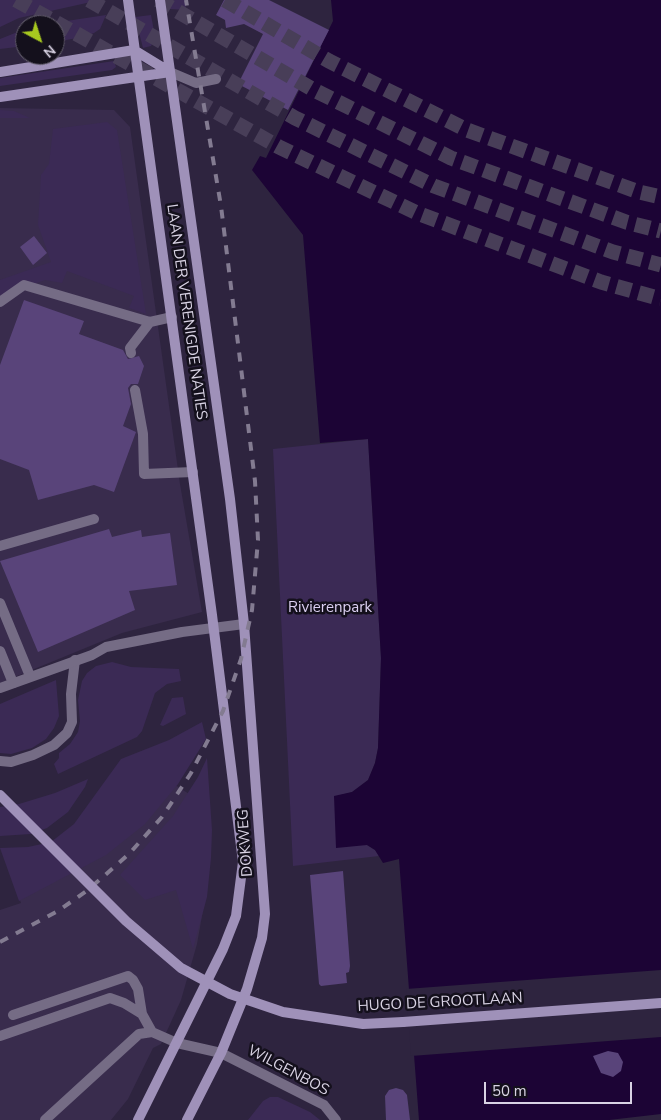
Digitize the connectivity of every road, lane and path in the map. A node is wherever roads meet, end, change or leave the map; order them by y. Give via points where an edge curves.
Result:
1 (128, 0) edge
2 (160, 0) edge
3 (134, 50) junction
4 (0, 72) edge
5 (170, 72) junction
6 (138, 78) junction
7 (216, 80) dead end
8 (0, 97) edge
9 (0, 302) edge
10 (172, 317) junction
11 (150, 322) junction
12 (131, 353) dead end
13 (136, 390) dead end
14 (193, 472) junction
15 (94, 519) dead end
16 (0, 546) edge
17 (0, 603) edge
18 (244, 624) junction
19 (214, 629) junction
20 (0, 651) edge
21 (75, 660) junction
22 (30, 676) junction
23 (13, 683) junction
24 (0, 688) edge
25 (0, 761) edge
26 (0, 795) edge
27 (661, 1003) edge
28 (142, 1014) junction
29 (13, 1015) dead end
30 (152, 1032) junction
31 (0, 1036) edge
32 (177, 1043) junction
33 (221, 1054) junction
34 (45, 1120) edge
35 (138, 1120) edge
36 (187, 1120) edge
37 (336, 1120) edge

1 - 3 main road, LAAN DER VERENIGDE NATIES
2 - 5 main road, LAAN DER VERENIGDE NATIES
3 - 4 main road
3 - 5 main road
3 - 6 main road, LAAN DER VERENIGDE NATIES
5 - 6 main road
5 - 7 street via 196,83
5 - 18 main road, LAAN DER VERENIGDE NATIES via 230,499
6 - 8 main road
6 - 10 main road, LAAN DER VERENIGDE NATIES
9 - 11 street via 24,285
10 - 11 street
10 - 14 main road, LAAN DER VERENIGDE NATIES
11 - 12 street via 130,348
13 - 14 street via 143,434 144,474
14 - 19 main road, LAAN DER VERENIGDE NATIES
15 - 16 street
17 - 22 street
18 - 19 street
18 - 33 main road, DOKWEG via 265,914 262,938 247,988
19 - 21 street via 135,640 106,647
19 - 32 main road, DOKWEG via 241,844 241,888 236,916 223,949
20 - 23 street
21 - 22 street
21 - 25 street via 72,722 67,733 54,745 33,755 11,762
22 - 23 street
23 - 24 street
26 - 27 main road, HUGO DE GROOTLAAN, bridge via 126,921 182,968 230,994 283,1012 363,1024
28 - 29 street via 135,983 127,976
28 - 30 street
28 - 31 street via 110,998
30 - 32 street, WILGENBOS
30 - 34 street via 139,1034 128,1042
32 - 33 street, WILGENBOS
32 - 35 main road
33 - 36 main road
33 - 37 street, WILGENBOS via 324,1105

